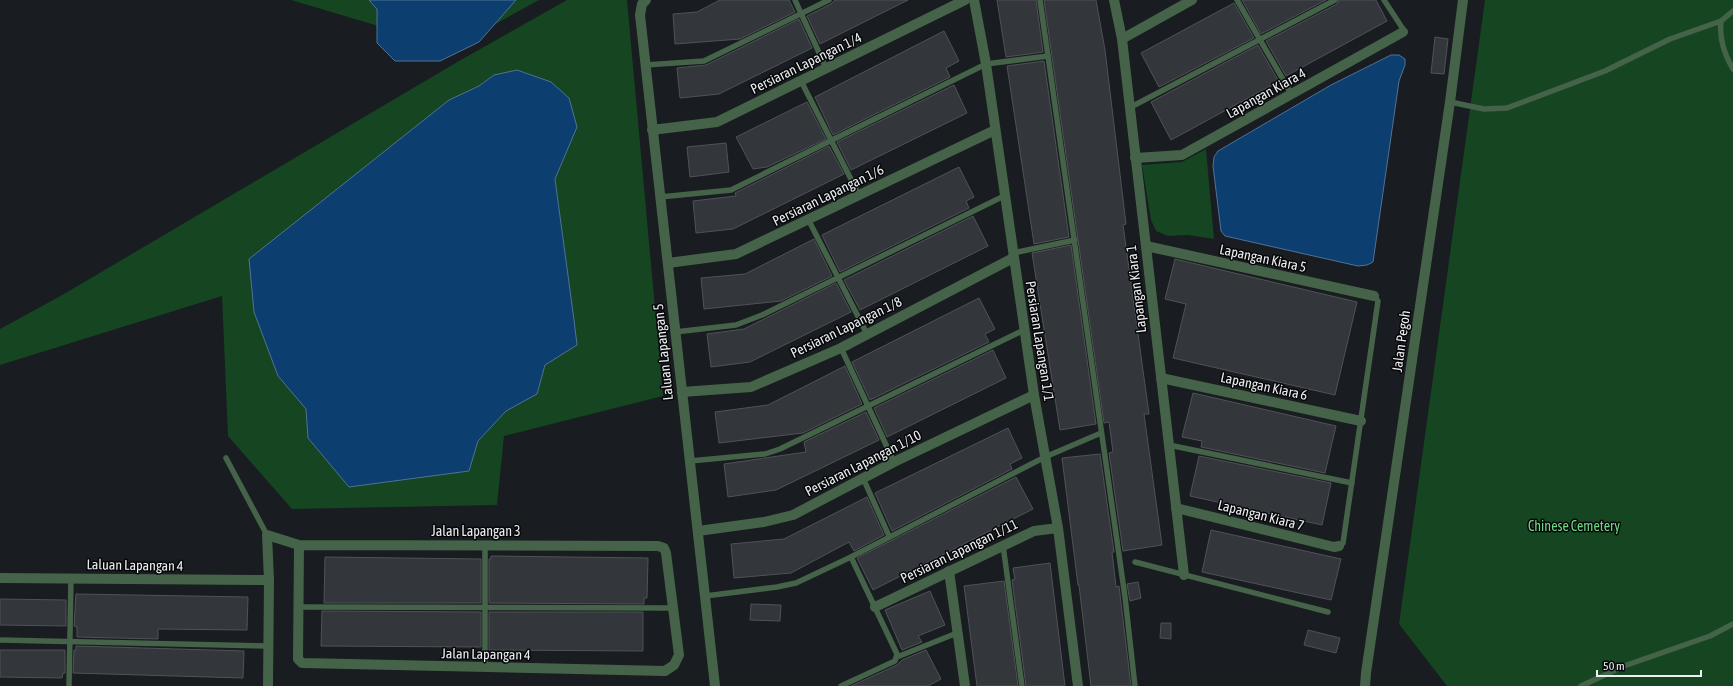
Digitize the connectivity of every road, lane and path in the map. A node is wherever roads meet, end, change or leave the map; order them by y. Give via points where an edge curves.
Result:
1 (646, 0) edge
2 (795, 0) edge
3 (829, 0) edge
4 (965, 0) edge
5 (974, 0) edge
6 (1040, 0) edge
7 (1114, 0) edge
8 (1192, 0) edge
9 (1237, 0) edge
10 (1335, 0) edge
11 (1384, 0) edge
12 (1463, 0) edge
13 (1733, 11) edge
14 (802, 14) junction
15 (1721, 21) junction
16 (1403, 32) joint
17 (1122, 39) junction
18 (1260, 39) junction
19 (1048, 56) junction
20 (986, 64) junction
21 (645, 65) junction
22 (826, 68) junction
23 (1733, 69) edge
24 (801, 81) junction
25 (1292, 95) junction
26 (1450, 102) junction
27 (1130, 108) junction
28 (652, 130) junction
29 (995, 130) junction
30 (831, 140) junction
31 (1135, 158) junction
32 (858, 196) junction
33 (1004, 196) junction
34 (660, 197) junction
35 (808, 219) junction
36 (1075, 240) junction
37 (1146, 246) junction
38 (1013, 255) junction
39 (668, 264) junction
40 (838, 278) junction
41 (1374, 296) joint
42 (1024, 330) junction
43 (675, 332) junction
44 (867, 334) junction
45 (841, 348) junction
46 (1161, 378) junction
47 (682, 392) junction
48 (1034, 394) junction
49 (868, 406) junction
50 (1361, 421) junction
51 (1101, 433) junction
52 (1169, 445) junction
53 (1045, 457) junction
54 (226, 458) dead end
55 (690, 461) junction
56 (894, 462) junction
57 (863, 478) junction
58 (1352, 483) junction
59 (1176, 508) junction
60 (1058, 528) junction
61 (698, 530) junction
62 (268, 535) junction
63 (889, 536) junction
64 (299, 545) junction
65 (1004, 545) junction
66 (485, 546) junction
67 (1339, 546) joint
68 (850, 556) junction
69 (1135, 562) dead end
70 (949, 571) junction
71 (1184, 575) junction
72 (0, 578) edge
73 (71, 578) junction
74 (269, 580) junction
75 (705, 596) junction
76 (299, 607) junction
77 (875, 607) junction
78 (485, 608) junction
79 (673, 608) junction
80 (1328, 612) dead end
81 (1733, 624) edge
82 (957, 633) junction
83 (0, 640) edge
84 (70, 642) junction
85 (268, 646) junction
86 (897, 658) junction
87 (485, 668) junction
88 (69, 686) edge
89 (268, 686) edge
90 (715, 686) edge
91 (841, 686) edge
92 (965, 686) edge
93 (1022, 686) edge
94 (1078, 686) edge
95 (1135, 686) edge
96 (1365, 686) edge
97 (1581, 686) edge

1 - 21 street, Laluan Lapangan 5 via 642,4 640,15
2 - 14 lane
3 - 14 lane
4 - 22 street, Persiaran Lapangan 1/4
5 - 20 street, Persiaran Lapangan 1/1
6 - 19 lane
7 - 17 street, Lapangan Kiara 1
8 - 17 street
9 - 18 lane
10 - 18 lane
11 - 16 lane
12 - 26 street, Jalan Pegoh
13 - 15 lane
14 - 21 lane via 704,61
14 - 22 lane
15 - 23 lane via 1720,32 1725,56
15 - 26 lane via 1670,39 1605,72 1507,108 1484,109
16 - 25 street, Lapangan Kiara 4
17 - 27 street, Lapangan Kiara 1
18 - 25 lane
18 - 27 lane
19 - 20 lane
19 - 36 lane
20 - 29 street, Persiaran Lapangan 1/1
20 - 30 lane
21 - 28 street, Laluan Lapangan 5
22 - 24 street, Persiaran Lapangan 1/4
24 - 28 street, Persiaran Lapangan 1/4 via 717,122
24 - 30 lane
25 - 31 street, Lapangan Kiara 4 via 1182,155
26 - 96 street, Jalan Pegoh
27 - 31 street, Lapangan Kiara 1
28 - 34 street, Laluan Lapangan 5
29 - 32 street, Persiaran Lapangan 1/6
29 - 33 street, Persiaran Lapangan 1/1
30 - 32 lane
30 - 34 lane via 731,190
31 - 37 street, Lapangan Kiara 1
32 - 35 street, Persiaran Lapangan 1/6
33 - 38 street, Persiaran Lapangan 1/1
33 - 40 lane
34 - 39 street, Laluan Lapangan 5
35 - 39 street, Persiaran Lapangan 1/6 via 736,254
35 - 40 lane
36 - 38 lane
36 - 51 lane
37 - 41 street, Lapangan Kiara 5
37 - 46 street, Lapangan Kiara 1
38 - 42 street, Persiaran Lapangan 1/1
38 - 44 street, Persiaran Lapangan 1/8
39 - 43 street, Laluan Lapangan 5
40 - 43 lane via 736,325
40 - 44 lane
41 - 50 lane via 1378,301
42 - 48 street, Persiaran Lapangan 1/1
42 - 49 lane
43 - 47 street, Laluan Lapangan 5
44 - 45 street, Persiaran Lapangan 1/8
45 - 47 street, Persiaran Lapangan 1/8 via 751,387
45 - 49 lane
46 - 50 street, Lapangan Kiara 6
46 - 52 street, Lapangan Kiara 1
47 - 55 street, Laluan Lapangan 5
48 - 53 street, Persiaran Lapangan 1/1
48 - 56 street, Persiaran Lapangan 1/10
49 - 55 lane via 765,454
49 - 56 lane
50 - 58 lane
51 - 53 lane
51 - 95 lane
52 - 58 lane
52 - 59 street, Lapangan Kiara 1
53 - 60 street, Persiaran Lapangan 1/1
53 - 63 lane
54 - 62 lane
55 - 61 street, Laluan Lapangan 5
56 - 57 street, Persiaran Lapangan 1/10
57 - 61 street, Persiaran Lapangan 1/10 via 793,515 764,522
57 - 63 lane
58 - 67 lane via 1343,543
59 - 67 street, Lapangan Kiara 7 via 1334,547
59 - 71 street, Lapangan Kiara 1
60 - 65 street, Persiaran Lapangan 1/11 via 1034,531
60 - 94 street, Persiaran Lapangan 1/1
61 - 75 street, Laluan Lapangan 5
62 - 64 street, Jalan Lapangan 3
62 - 74 street
63 - 68 lane
64 - 66 street, Jalan Lapangan 3
64 - 76 street
65 - 70 street, Persiaran Lapangan 1/11
65 - 93 lane
66 - 78 lane
66 - 79 street, Jalan Lapangan 3 via 658,546 664,548 666,553
68 - 75 lane via 796,583
68 - 77 lane
69 - 71 lane
70 - 77 street, Persiaran Lapangan 1/11
70 - 82 street
71 - 80 lane
72 - 73 street, Laluan Lapangan 4
73 - 74 street, Laluan Lapangan 4
73 - 84 lane
74 - 85 street
75 - 90 street, Laluan Lapangan 5
76 - 78 lane
76 - 87 street, Jalan Lapangan 4 via 298,659 302,663
77 - 86 lane
78 - 79 lane
78 - 87 lane
79 - 87 street, Jalan Lapangan 4 via 679,655 674,665 665,671
81 - 97 lane via 1710,636 1624,666
82 - 86 lane
82 - 92 street
83 - 84 lane
84 - 85 lane
84 - 88 lane
85 - 89 street
86 - 91 lane

